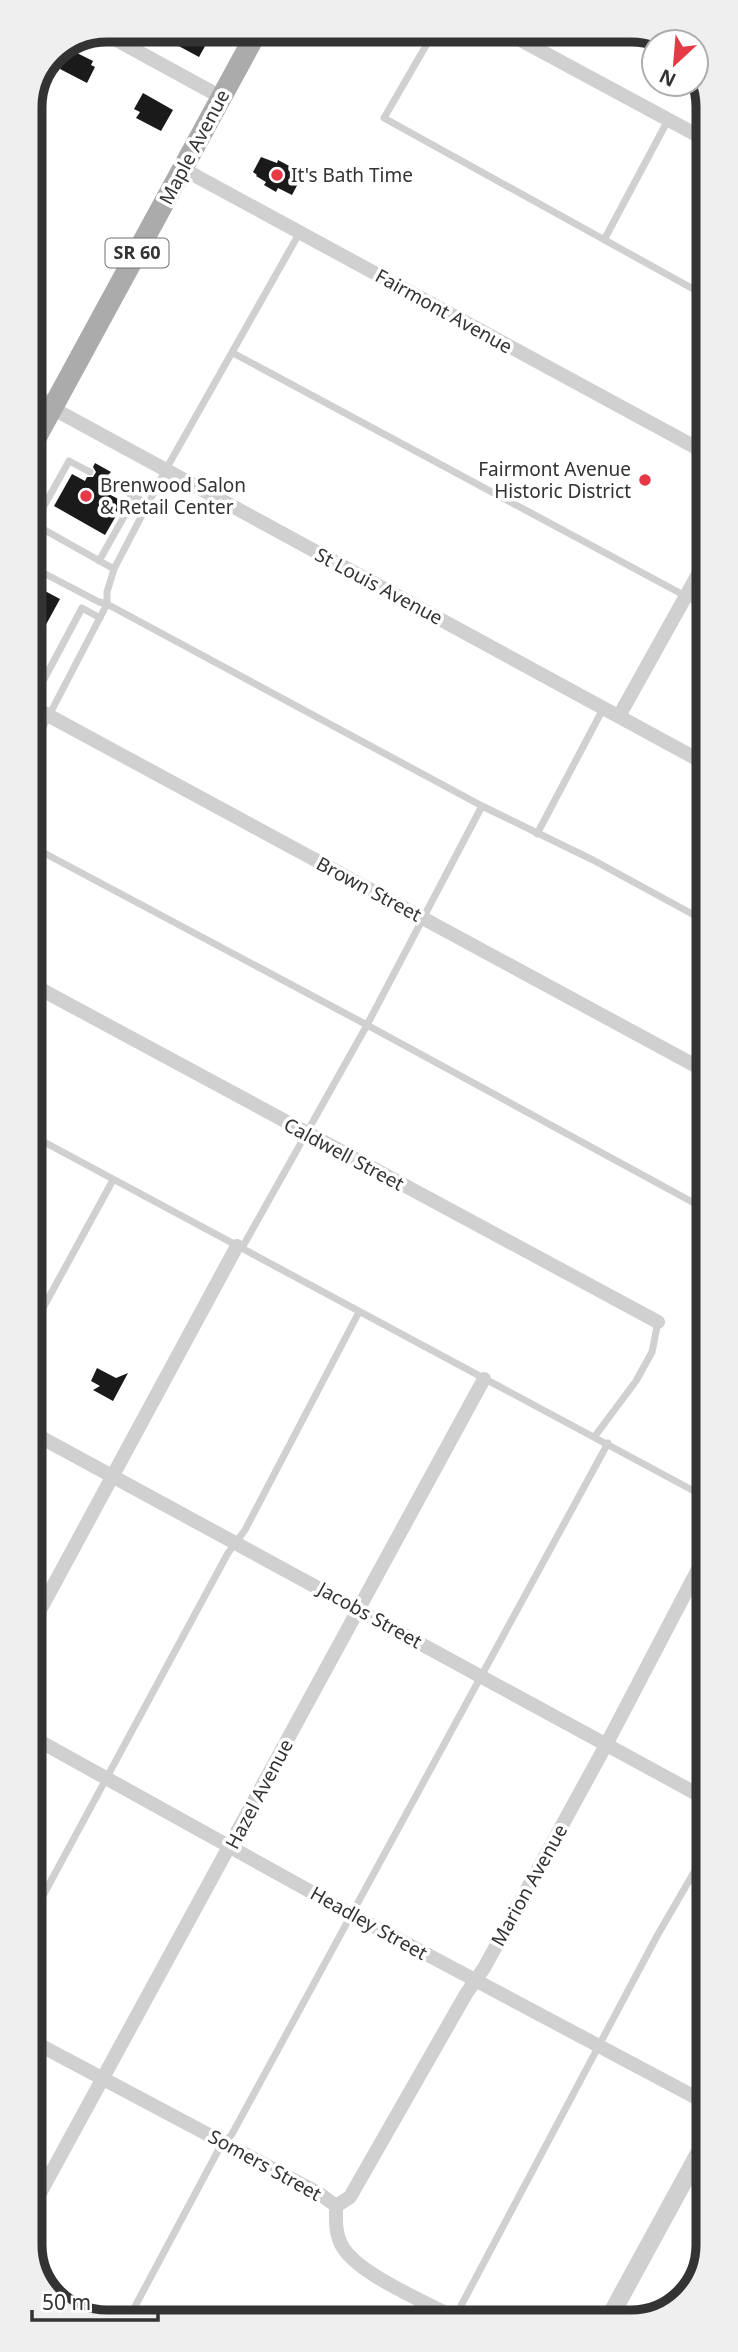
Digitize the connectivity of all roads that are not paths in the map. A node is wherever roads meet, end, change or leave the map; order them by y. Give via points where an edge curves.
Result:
1 (122, 42) edge
2 (136, 42) edge
3 (251, 42) edge
4 (428, 42) edge
5 (524, 42) edge
6 (132, 49) junction
7 (221, 97) junction
8 (668, 120) junction
9 (696, 135) edge
10 (183, 169) junction
11 (300, 232) junction
12 (604, 240) junction
13 (696, 291) edge
14 (233, 353) junction
15 (42, 397) edge
16 (54, 405) junction
17 (42, 427) edge
18 (696, 448) edge
19 (165, 471) junction
20 (90, 472) dead end
21 (106, 481) dead end
22 (135, 497) junction
23 (148, 504) junction
24 (42, 510) edge
25 (42, 529) edge
26 (99, 561) junction
27 (114, 569) junction
28 (42, 572) edge
29 (696, 579) edge
30 (687, 596) junction
31 (696, 601) edge
32 (107, 604) junction
33 (100, 618) junction
34 (42, 683) dead end
35 (604, 708) junction
36 (42, 712) edge
37 (48, 716) junction
38 (619, 716) junction
39 (42, 728) edge
40 (696, 758) edge
41 (482, 806) junction
42 (537, 834) junction
43 (42, 852) edge
44 (696, 916) edge
45 (423, 918) junction
46 (42, 990) edge
47 (368, 1025) junction
48 (696, 1066) edge
49 (307, 1134) junction
50 (42, 1141) edge
51 (113, 1180) junction
52 (696, 1204) edge
53 (240, 1247) junction
54 (42, 1309) edge
55 (359, 1312) junction
56 (658, 1322) joint
57 (484, 1379) junction
58 (595, 1436) junction
59 (42, 1438) edge
60 (608, 1443) junction
61 (113, 1475) junction
62 (696, 1492) edge
63 (236, 1542) junction
64 (696, 1573) edge
65 (42, 1606) edge
66 (358, 1609) junction
67 (480, 1677) junction
68 (42, 1743) edge
69 (606, 1745) junction
70 (108, 1779) junction
71 (696, 1794) edge
72 (231, 1847) junction
73 (696, 1868) edge
74 (42, 1898) edge
75 (351, 1914) junction
76 (474, 1980) junction
77 (42, 2046) edge
78 (599, 2046) junction
79 (104, 2079) junction
80 (696, 2098) edge
81 (226, 2142) junction
82 (696, 2159) edge
83 (42, 2190) edge
84 (336, 2206) junction
85 (133, 2310) edge
86 (441, 2310) edge
87 (463, 2310) edge
88 (613, 2310) edge

1 - 6 street
2 - 6 lane
3 - 7 main road, Maple Avenue / SR 60
4 - 12 lane via 384,118
5 - 8 street
6 - 7 street
7 - 10 main road, Maple Avenue / SR 60
8 - 9 street
8 - 12 lane
10 - 11 street, Fairmont Avenue
10 - 16 main road, Maple Avenue / SR 60
11 - 14 lane
11 - 18 street, Fairmont Avenue
12 - 13 lane
14 - 19 lane
14 - 30 lane
15 - 16 lane
16 - 17 main road, Maple Avenue / SR 60
16 - 19 street, St Louis Avenue
19 - 23 lane
19 - 35 street, St Louis Avenue
20 - 24 lane via 69,461
21 - 22 lane
22 - 23 lane
22 - 26 lane
23 - 27 lane
25 - 26 lane
26 - 27 lane
27 - 32 lane
28 - 32 lane
29 - 30 street
30 - 31 lane
30 - 38 street
32 - 33 lane
32 - 41 lane
33 - 34 lane via 82,608
33 - 37 lane
35 - 38 street, St Louis Avenue
35 - 42 lane
36 - 37 street, Brown Street
37 - 39 lane
37 - 45 street, Brown Street
38 - 40 street, St Louis Avenue
41 - 42 lane
41 - 45 lane
42 - 44 lane
43 - 47 lane
45 - 47 lane
45 - 48 street, Brown Street
46 - 49 street, Caldwell Street
47 - 49 lane
47 - 52 lane
49 - 53 lane
49 - 56 street, Caldwell Street
50 - 51 lane
51 - 53 lane
51 - 54 lane
53 - 55 lane
53 - 61 street
55 - 57 lane
55 - 63 lane
56 - 58 lane via 652,1352 636,1381
57 - 58 lane
57 - 66 street, Hazel Avenue
58 - 60 lane
59 - 61 street, Jacobs Street
60 - 62 lane
60 - 67 lane
61 - 63 street, Jacobs Street
61 - 65 street
63 - 66 street, Jacobs Street
63 - 70 lane
64 - 69 street, Marion Avenue
66 - 67 street, Jacobs Street
66 - 72 street, Hazel Avenue
67 - 69 street, Jacobs Street
67 - 75 lane
68 - 70 street, Headley Street
69 - 71 street, Jacobs Street
69 - 76 street, Marion Avenue
70 - 72 street, Headley Street
70 - 74 lane
72 - 75 street, Headley Street
72 - 79 street, Hazel Avenue
73 - 78 lane
75 - 76 street, Headley Street
75 - 81 lane
76 - 78 street, Headley Street
76 - 84 street, Marion Avenue via 350,2197
77 - 79 street, Somers Street
78 - 80 street, Headley Street
78 - 87 lane
79 - 81 street, Somers Street
79 - 83 street, Hazel Avenue
81 - 84 street, Somers Street
81 - 85 lane
82 - 88 street
84 - 86 street, Somers Street via 337,2234 350,2258

